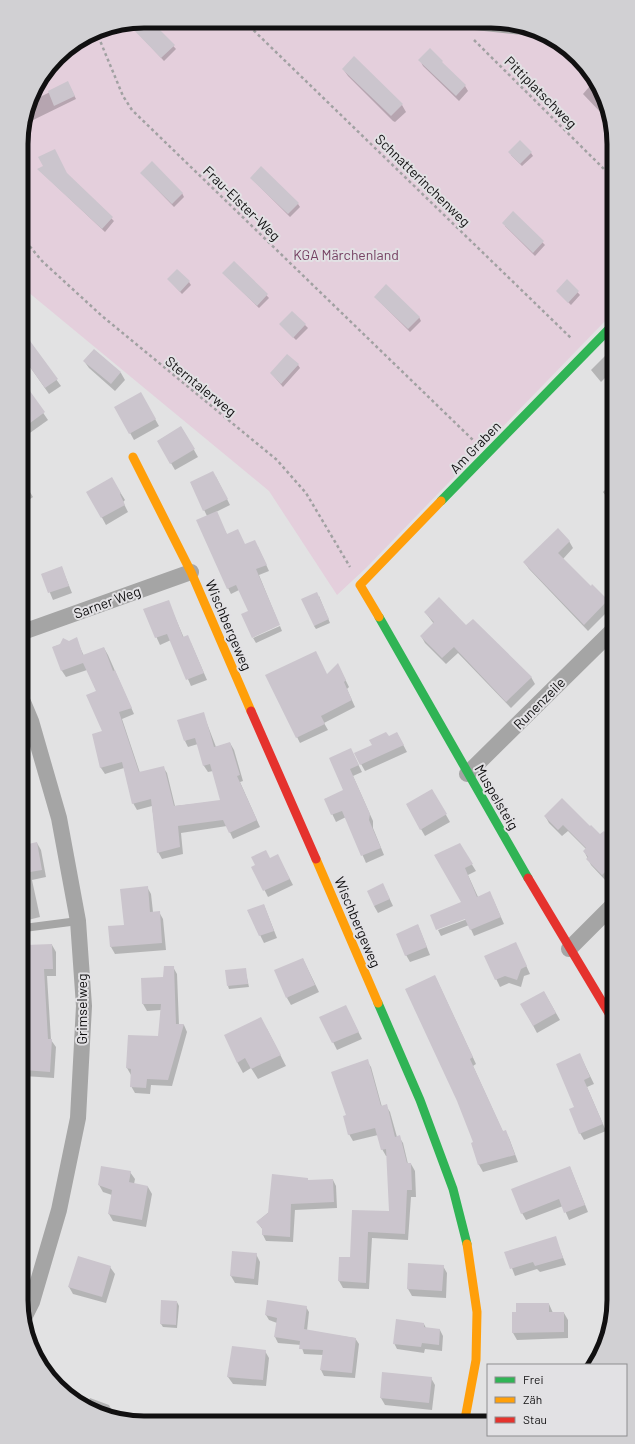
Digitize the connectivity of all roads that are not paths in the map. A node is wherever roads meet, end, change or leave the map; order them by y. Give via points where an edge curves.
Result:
1 (495, 28) edge
2 (514, 30) edge
3 (607, 331) edge
4 (133, 457) dead end
5 (191, 572) junction
6 (360, 585) joint
7 (28, 630) edge
8 (607, 637) edge
9 (28, 714) edge
10 (467, 774) junction
11 (607, 911) edge
12 (78, 921) junction
13 (28, 927) edge
14 (569, 949) junction
15 (607, 1010) edge
16 (29, 1309) edge
17 (467, 1416) edge

1 - 2 lane
3 - 6 street, Am Graben
4 - 5 street, Wischbergeweg
5 - 7 street, Sarner Weg
5 - 17 street, Wischbergeweg via 420,1100 453,1189 470,1254 477,1312 476,1360
6 - 10 street, Muspelsteig
8 - 10 street, Runenzeile
9 - 12 street, Grimselweg via 59,818
10 - 14 street, Muspelsteig
11 - 14 street
12 - 13 lane
12 - 16 street, Grimselweg via 84,1006 78,1118 59,1210
14 - 15 street, Muspelsteig

